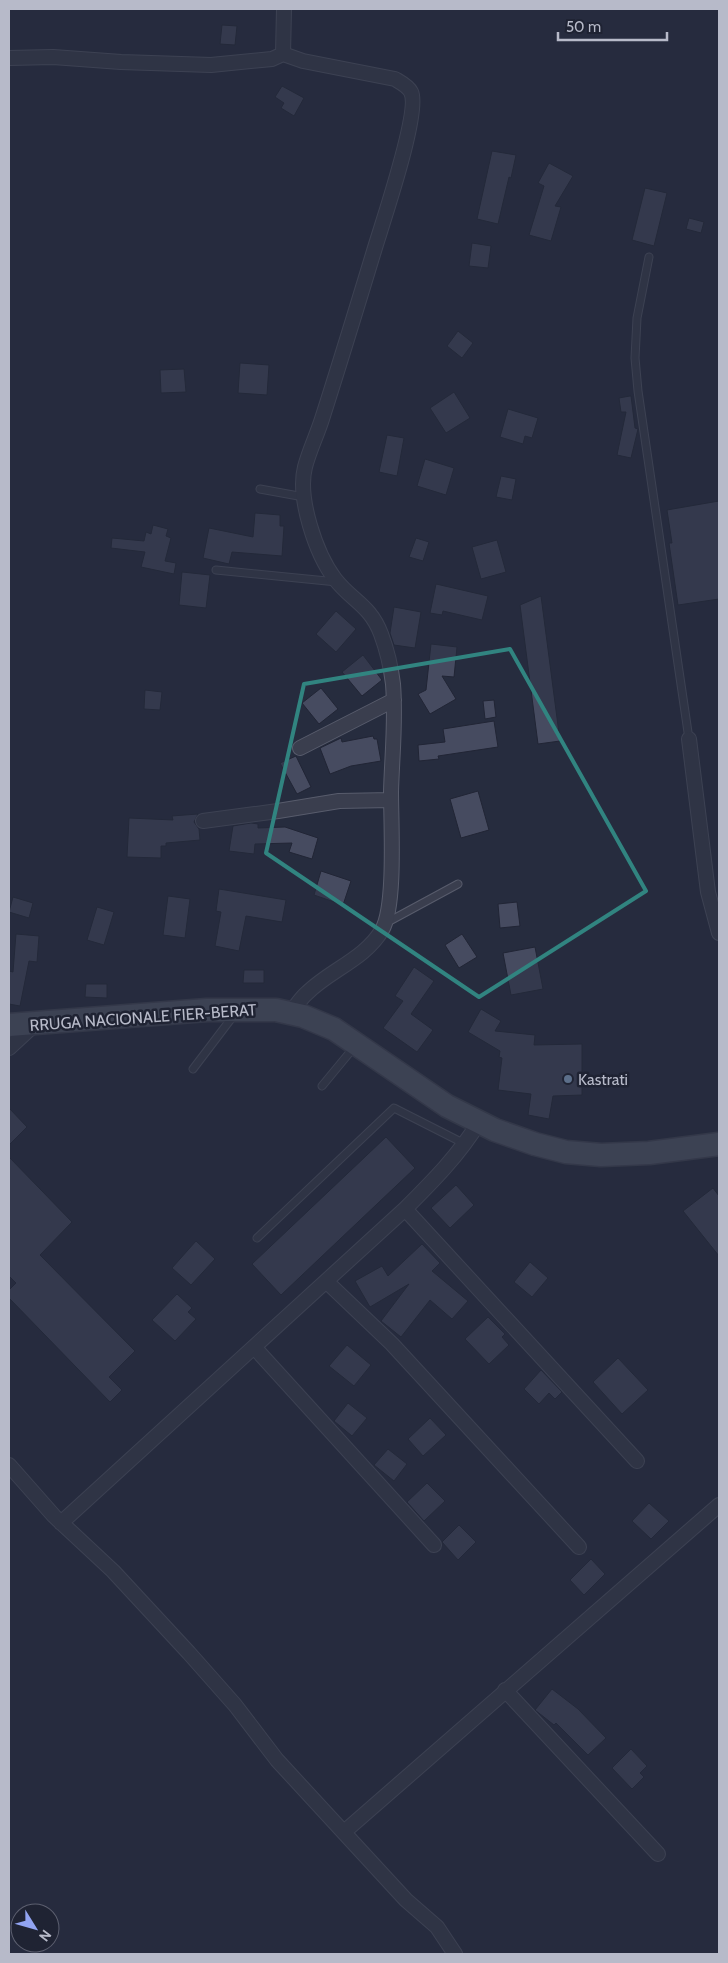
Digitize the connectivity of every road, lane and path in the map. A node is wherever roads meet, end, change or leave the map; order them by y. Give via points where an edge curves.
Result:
1 (284, 9) edge
2 (283, 54) junction
3 (9, 58) edge
4 (649, 257) dead end
5 (260, 488) dead end
6 (304, 497) junction
7 (216, 570) dead end
8 (338, 582) junction
9 (394, 700) junction
10 (688, 740) joint
11 (300, 748) dead end
12 (391, 800) junction
13 (203, 820) dead end
14 (458, 884) dead end
15 (385, 924) junction
16 (719, 933) edge
17 (238, 1009) junction
18 (291, 1012) junction
19 (35, 1024) junction
20 (9, 1025) edge
21 (357, 1044) junction
22 (9, 1048) edge
23 (194, 1069) dead end
24 (322, 1086) dead end
25 (479, 1122) junction
26 (466, 1144) junction
27 (719, 1144) edge
28 (405, 1209) junction
29 (257, 1238) dead end
30 (327, 1282) junction
31 (254, 1347) junction
32 (637, 1461) dead end
33 (9, 1465) edge
34 (719, 1505) edge
35 (61, 1523) junction
36 (434, 1545) dead end
37 (579, 1547) dead end
38 (505, 1690) junction
39 (344, 1832) junction
40 (658, 1854) dead end
41 (455, 1954) edge

1 - 2 street
2 - 3 street via 272,59 211,65
2 - 6 street via 395,79 405,85 413,100 386,217 304,470
4 - 10 lane via 637,318 635,358
5 - 6 lane
6 - 8 street via 314,538 324,562
7 - 8 lane
8 - 9 street via 375,620 388,656
9 - 11 street
9 - 12 street
10 - 16 street via 708,892
12 - 13 street via 339,801
12 - 15 street via 390,890
14 - 15 lane
15 - 18 street via 374,941 306,993
17 - 18 main road, RRUGA NACIONALE FIER-BERAT
17 - 19 main road, RRUGA NACIONALE FIER-BERAT
17 - 23 lane
18 - 21 main road, RRUGA NACIONALE FIER-BERAT via 325,1024
19 - 20 main road, RRUGA NACIONALE FIER-BERAT
19 - 22 street
21 - 24 lane
21 - 25 main road, RRUGA NACIONALE FIER-BERAT via 439,1101
25 - 26 street
25 - 27 main road, RRUGA NACIONALE FIER-BERAT via 535,1144 584,1154 649,1153
26 - 28 street
26 - 29 lane via 394,1108
28 - 30 street
28 - 32 street
30 - 31 street
30 - 37 street via 392,1344
31 - 35 street
31 - 36 street
33 - 35 street
34 - 38 street
35 - 39 street via 113,1571 189,1653 240,1711 277,1760
38 - 39 street
38 - 40 street
39 - 41 street via 406,1900 437,1927

